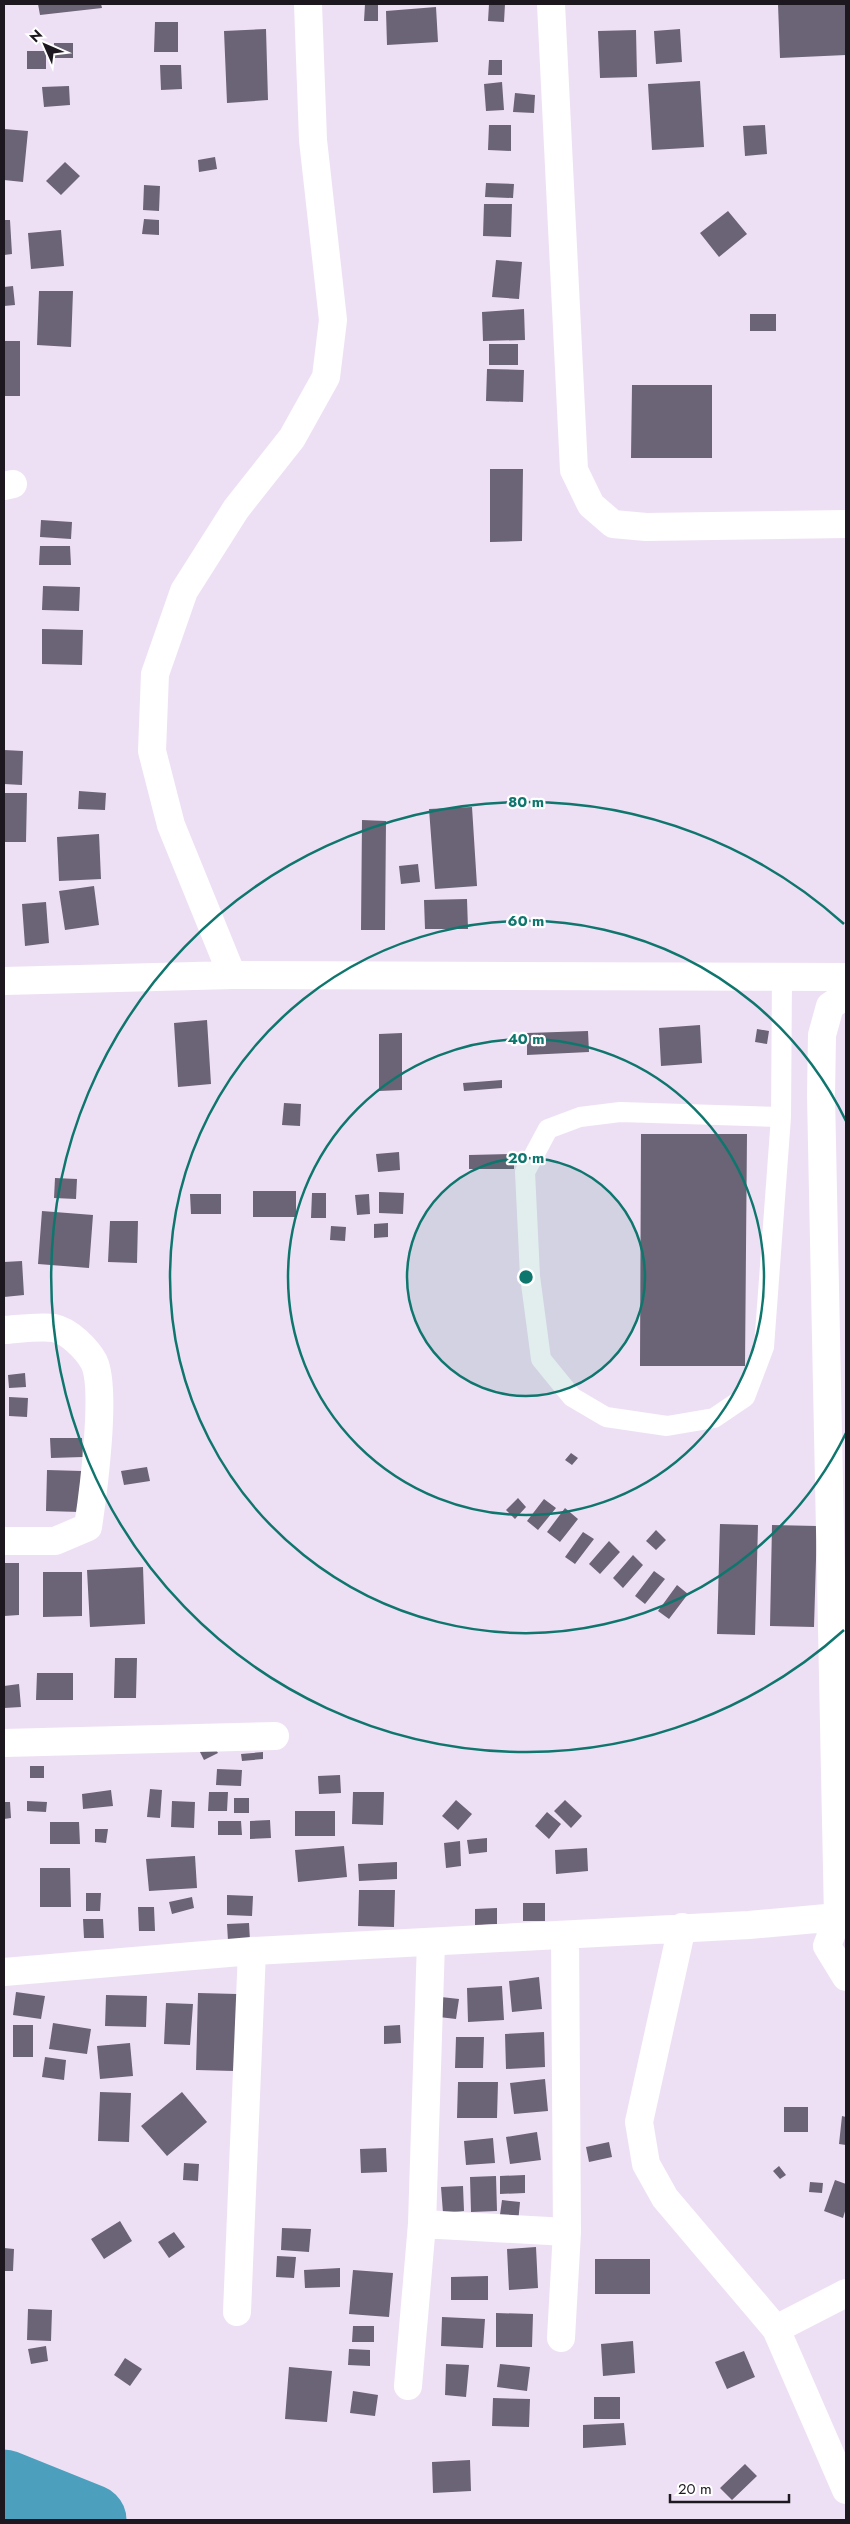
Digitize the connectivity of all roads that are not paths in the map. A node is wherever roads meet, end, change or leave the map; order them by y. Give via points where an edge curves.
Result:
1 (308, 4) edge
2 (550, 4) edge
3 (846, 524) edge
4 (232, 975) junction
5 (782, 976) junction
6 (846, 977) edge
7 (4, 981) edge
8 (846, 995) edge
9 (781, 1117) junction
10 (4, 1330) edge
11 (4, 1541) edge
12 (275, 1736) dead end
13 (4, 1744) edge
14 (838, 1917) junction
15 (682, 1927) junction
16 (565, 1935) junction
17 (431, 1942) junction
18 (252, 1951) junction
19 (4, 1972) edge
20 (846, 1977) edge
21 (422, 2224) junction
22 (567, 2232) junction
23 (846, 2293) edge
24 (237, 2312) dead end
25 (776, 2329) junction
26 (561, 2338) dead end
27 (408, 2386) dead end
28 (846, 2490) edge

1 - 4 street via 313,140 333,320 326,377 292,438 236,509 184,591 154,674 152,751 171,825
2 - 3 street via 574,470 591,505 613,524 646,527
4 - 5 street
4 - 7 street
5 - 6 street
5 - 9 lane
8 - 14 street via 830,1006 822,1035 821,1095
9 - 9 lane via 620,1112 580,1117 548,1129 525,1172 530,1276 541,1359 572,1397 606,1417 667,1426 714,1418 746,1398 764,1347
10 - 11 street via 54,1328 77,1340 94,1363 99,1392 95,1478 88,1527 55,1541
12 - 13 street
14 - 15 street
14 - 20 street via 827,1946
15 - 16 street
15 - 25 street via 639,2122 646,2164 666,2198
16 - 17 street
16 - 22 street
17 - 18 street
17 - 21 street
18 - 19 street
18 - 24 street
21 - 22 street
21 - 27 street
22 - 26 street
23 - 25 street
25 - 28 street

